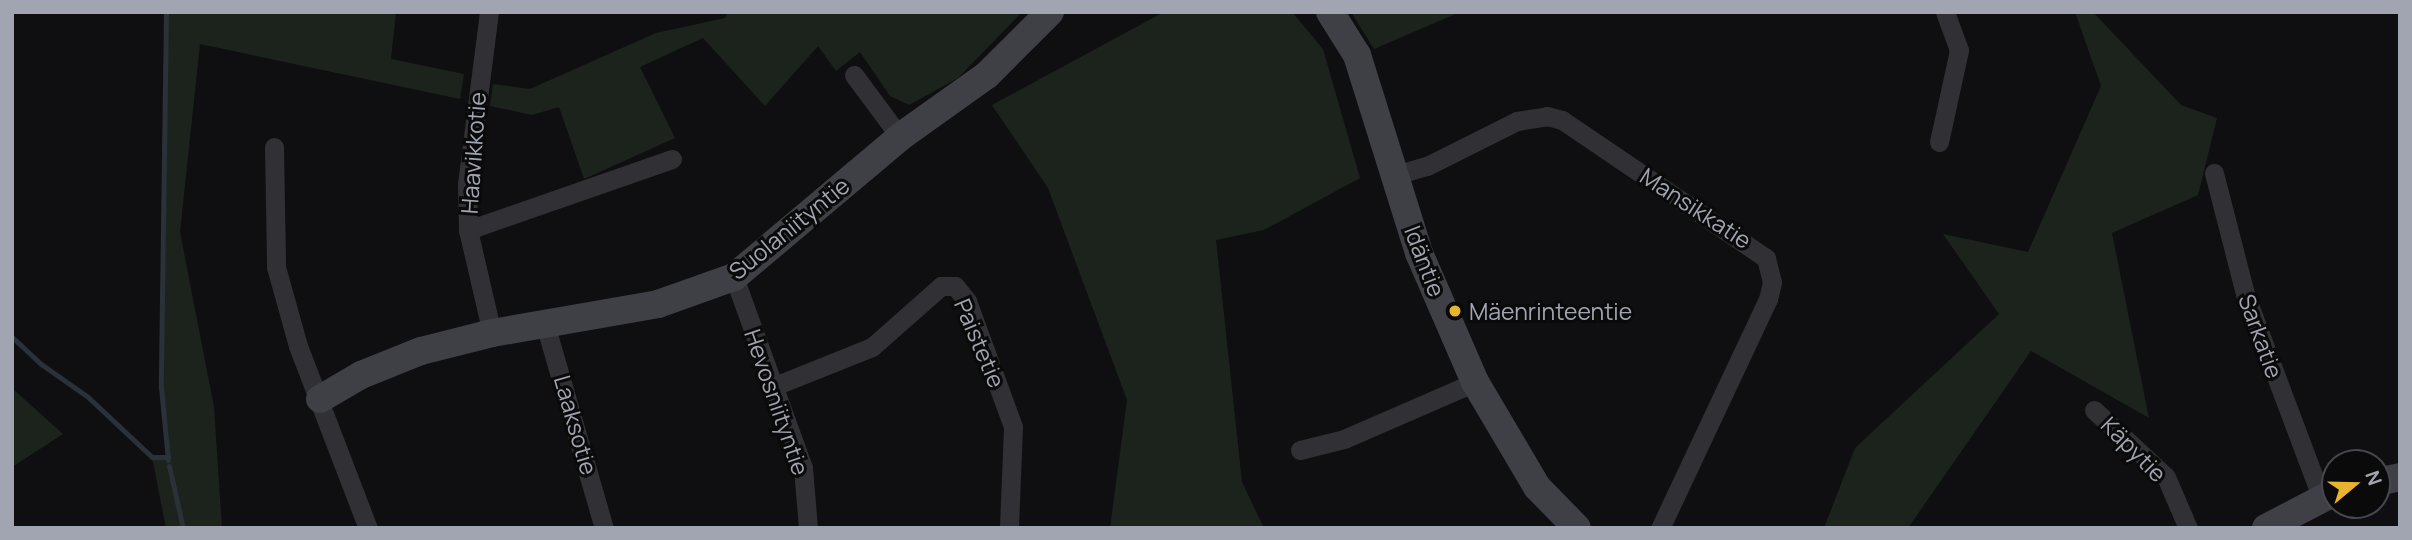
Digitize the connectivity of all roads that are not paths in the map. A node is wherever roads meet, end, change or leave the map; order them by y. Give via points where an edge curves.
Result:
1 (489, 12) edge
2 (1051, 12) edge
3 (1330, 12) edge
4 (1945, 12) edge
5 (854, 75) dead end
6 (900, 137) junction
7 (1939, 142) dead end
8 (274, 147) dead end
9 (672, 159) dead end
10 (2214, 173) dead end
11 (1395, 175) junction
12 (468, 230) junction
13 (734, 277) junction
14 (545, 324) junction
15 (492, 333) junction
16 (1475, 382) junction
17 (772, 387) junction
18 (320, 399) junction
19 (2094, 410) dead end
20 (1300, 450) dead end
21 (2321, 477) edge
22 (2321, 498) edge
23 (368, 528) edge
24 (604, 528) edge
25 (808, 528) edge
26 (1009, 528) edge
27 (1577, 528) edge
28 (1660, 528) edge
29 (2188, 528) edge
30 (2266, 528) edge

1 - 12 street, Haavikkotie via 473,114
2 - 6 street, Suolaniityntie via 987,75
3 - 11 street, Idäntie via 1357,55
4 - 7 street via 1959,50
5 - 6 street
6 - 13 street, Suolaniityntie
8 - 18 street via 276,267 298,346
9 - 12 street
10 - 21 street, Sarkatie via 2245,294
11 - 16 street, Idäntie via 1419,253
11 - 28 street, Mansikkatie via 1427,166 1517,121 1547,116 1562,120 1766,257 1772,282 1768,299
12 - 15 street, Haavikkotie
13 - 14 street, Suolaniityntie via 658,304
13 - 17 street, Hevosniityntie
14 - 15 street, Suolaniityntie
14 - 24 street, Laaksotie
15 - 18 street, Suolaniityntie via 391,362
16 - 20 street via 1344,439
16 - 27 street, Idäntie via 1537,487
17 - 25 street, Hevosniityntie via 803,468
17 - 26 street, Paistetie via 872,347 941,286 955,286 967,301 1013,427
18 - 23 street
19 - 29 street, Käpytie via 2166,477
22 - 30 street

